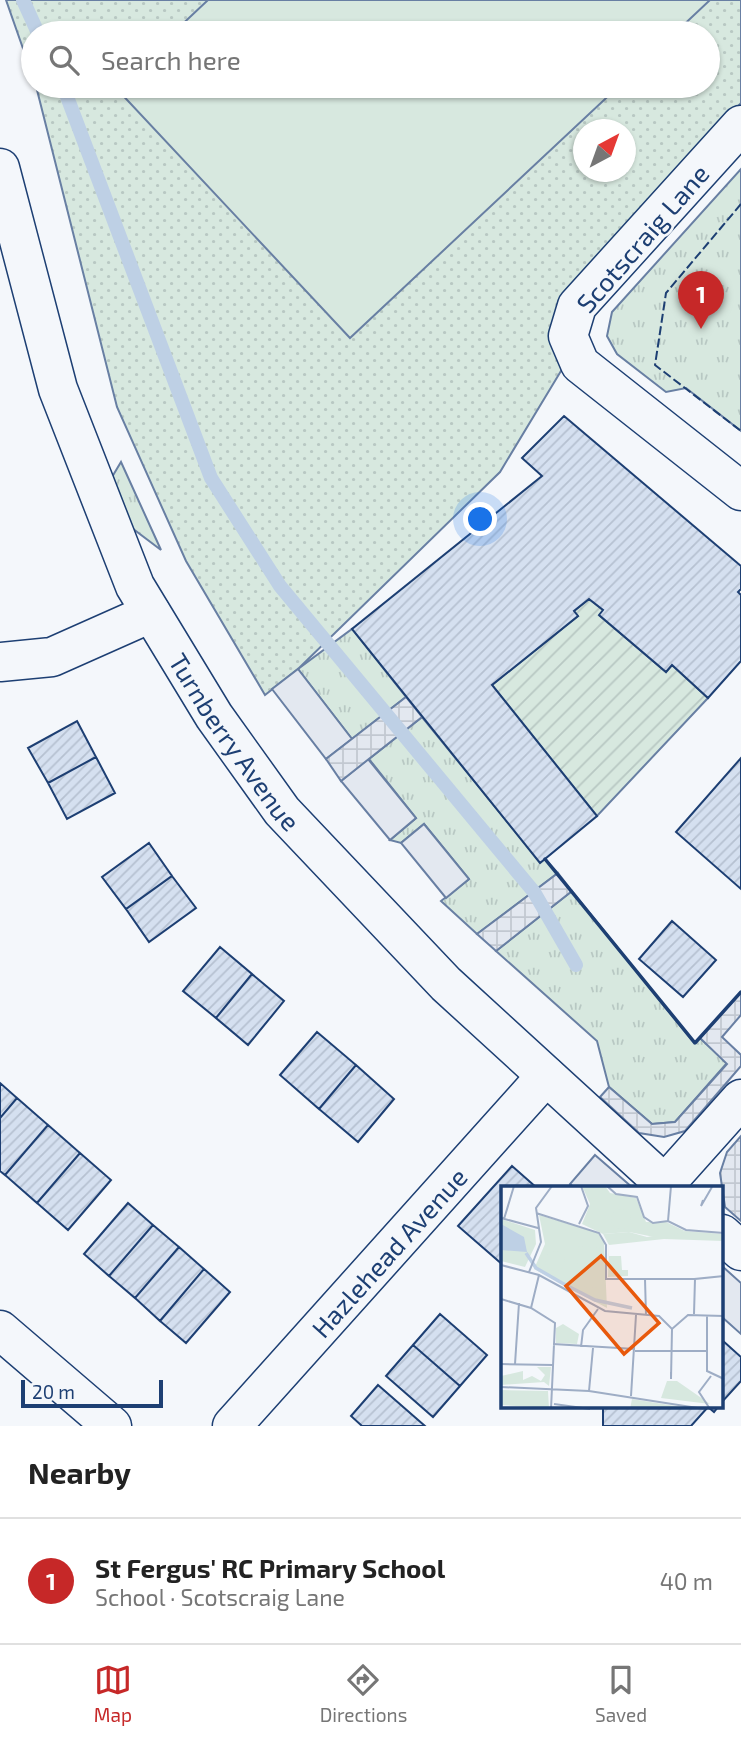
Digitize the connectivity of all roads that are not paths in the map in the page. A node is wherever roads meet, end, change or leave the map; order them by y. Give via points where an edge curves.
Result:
1 (741, 125) edge
2 (0, 168) edge
3 (741, 491) edge
4 (151, 613) junction
5 (0, 663) edge
6 (546, 1076) junction
7 (741, 1099) edge
8 (667, 1186) edge
9 (724, 1236) edge
10 (741, 1251) edge
11 (0, 1330) edge
12 (112, 1426) edge
13 (232, 1426) edge

1 - 3 street, Scotscraig Lane via 577,306 568,336 580,364
2 - 4 street, Turnberry Avenue via 58,389 135,586
4 - 5 street via 52,657
4 - 6 street, Turnberry Avenue via 214,716 282,811 446,984
6 - 8 street, Turnberry Avenue
6 - 13 street, Hazlehead Avenue
7 - 8 street
9 - 10 street
11 - 12 street

